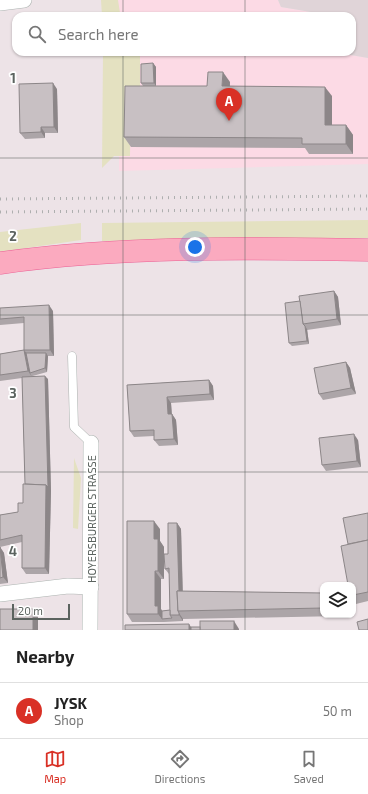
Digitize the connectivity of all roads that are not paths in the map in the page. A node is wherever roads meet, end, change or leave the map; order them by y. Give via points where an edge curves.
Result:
1 (24, 0) edge
2 (0, 3) edge
3 (368, 250) edge
4 (0, 263) edge
5 (72, 356) dead end
6 (91, 443) joint
7 (91, 587) junction
8 (0, 594) edge
9 (90, 630) edge

1 - 2 street
3 - 4 main road via 140,250 82,253
5 - 6 lane, HOYERSBURGER STRASSE via 74,427
6 - 7 street, HOYERSBURGER STRASSE
7 - 8 street via 68,586
7 - 9 street, HOYERSBURGER STRASSE

